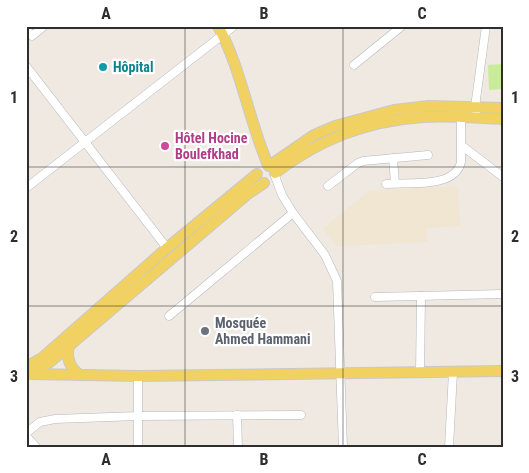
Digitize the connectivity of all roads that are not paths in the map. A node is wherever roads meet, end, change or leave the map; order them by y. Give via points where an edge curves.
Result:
1 (234, 26) edge
2 (402, 26) edge
3 (486, 26) edge
4 (44, 27) edge
5 (26, 29) edge
6 (220, 31) edge
7 (354, 65) dead end
8 (28, 71) edge
9 (475, 107) junction
10 (503, 108) edge
11 (461, 117) junction
12 (479, 118) junction
13 (503, 119) edge
14 (258, 141) junction
15 (84, 142) junction
16 (461, 145) junction
17 (285, 154) junction
18 (428, 155) dead end
19 (393, 158) junction
20 (266, 173) junction
21 (503, 177) edge
22 (394, 183) junction
23 (386, 184) dead end
24 (328, 186) dead end
25 (26, 188) edge
26 (293, 213) junction
27 (167, 248) junction
28 (503, 294) edge
29 (421, 296) junction
30 (375, 297) dead end
31 (170, 316) dead end
32 (69, 346) junction
33 (29, 371) edge
34 (503, 371) edge
35 (420, 372) junction
36 (453, 372) junction
37 (341, 374) junction
38 (80, 375) junction
39 (138, 376) junction
40 (237, 415) junction
41 (301, 415) dead end
42 (138, 416) junction
43 (26, 434) edge
44 (36, 447) edge
45 (138, 447) edge
46 (238, 447) edge
47 (343, 447) edge
48 (449, 447) edge

1 - 6 street
2 - 7 street
3 - 9 street
4 - 5 street via 32,36
6 - 14 main road via 232,58
6 - 15 street
8 - 15 street
9 - 10 main road
9 - 12 street
9 - 17 main road via 429,106 394,110 335,126
11 - 12 main road
11 - 16 street
11 - 20 main road via 423,117 352,131
12 - 13 main road
14 - 17 main road via 271,151
14 - 20 main road
15 - 25 street
15 - 27 street
16 - 21 street
16 - 22 street via 460,168 450,178
17 - 20 main road
18 - 19 street
19 - 22 street
19 - 24 street via 358,163
20 - 26 street
20 - 27 main road
20 - 32 main road via 249,193
22 - 23 street
26 - 31 street
26 - 37 street via 326,255 337,281
27 - 33 main road
28 - 29 street
29 - 30 street
29 - 35 street
32 - 33 main road via 47,364
32 - 38 main road via 69,360
33 - 38 main road
34 - 36 main road
35 - 36 main road
35 - 37 main road
36 - 48 street
37 - 39 main road
37 - 47 street
38 - 39 main road
39 - 42 street
40 - 41 street
40 - 42 street
40 - 46 street
42 - 43 street via 46,420
42 - 45 street
43 - 44 street

